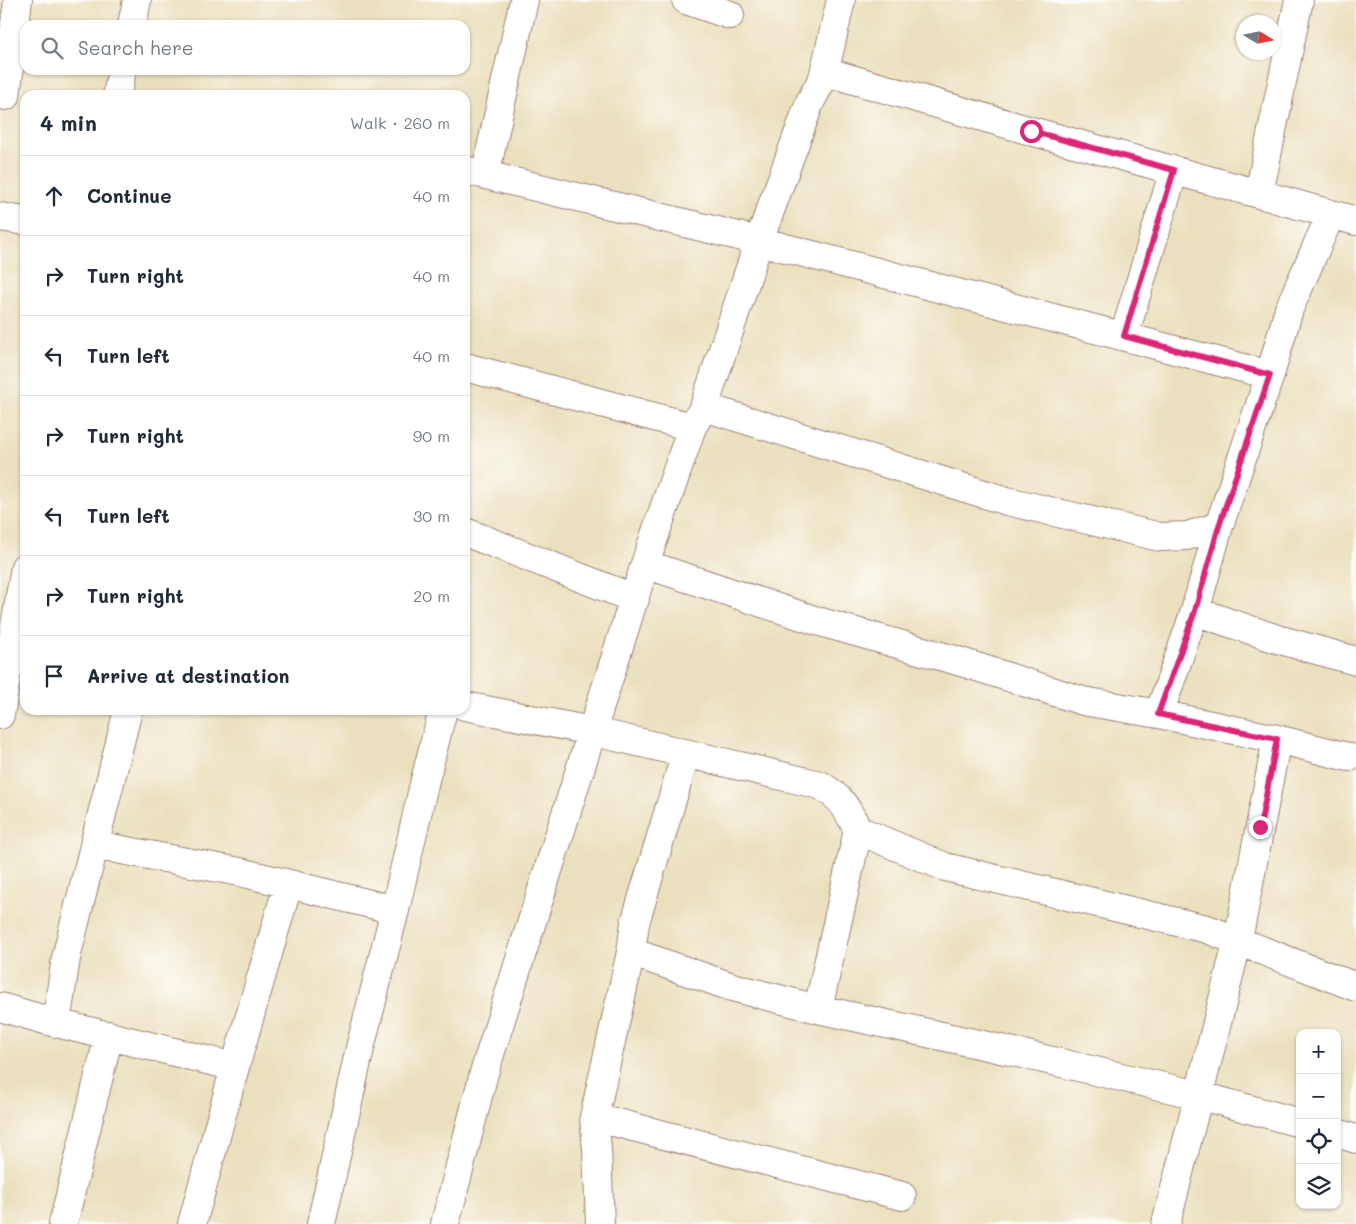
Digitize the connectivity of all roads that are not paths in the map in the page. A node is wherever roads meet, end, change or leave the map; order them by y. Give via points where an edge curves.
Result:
1 (137, 0) edge
2 (524, 0) edge
3 (686, 0) edge
4 (841, 0) edge
5 (1299, 0) edge
6 (11, 15) edge
7 (730, 16) dead end
8 (133, 20) edge
9 (121, 75) edge
10 (823, 78) junction
11 (118, 90) edge
12 (6, 96) dead end
13 (1174, 170) junction
14 (475, 173) edge
15 (1259, 194) junction
16 (0, 217) edge
17 (1344, 217) edge
18 (20, 220) edge
19 (759, 240) junction
20 (1124, 336) junction
21 (470, 368) edge
22 (1270, 375) junction
23 (698, 417) junction
24 (1219, 526) junction
25 (470, 534) edge
26 (645, 564) junction
27 (20, 597) edge
28 (635, 599) junction
29 (1195, 611) junction
30 (1356, 661) edge
31 (470, 707) edge
32 (1158, 714) junction
33 (0, 715) edge
34 (127, 715) edge
35 (442, 715) edge
36 (592, 731) junction
37 (1277, 739) junction
38 (686, 753) junction
39 (1348, 757) dead end
40 (858, 830) junction
41 (95, 845) junction
42 (288, 885) junction
43 (395, 910) junction
44 (1238, 940) junction
45 (631, 952) junction
46 (1356, 987) edge
47 (0, 1007) edge
48 (818, 1009) junction
49 (56, 1022) junction
50 (110, 1035) junction
51 (235, 1067) junction
52 (1198, 1094) junction
53 (594, 1117) junction
54 (1296, 1122) edge
55 (1341, 1135) edge
56 (1356, 1139) edge
57 (902, 1196) dead end
58 (63, 1224) edge
59 (192, 1224) edge
60 (321, 1224) edge
61 (445, 1224) edge
62 (600, 1224) edge
63 (1166, 1224) edge

1 - 8 street
2 - 14 street
3 - 7 street
4 - 10 street
5 - 15 street
6 - 12 street
9 - 11 street
10 - 13 street via 845,77
10 - 19 street via 810,102
13 - 15 street
13 - 20 street
14 - 19 street
15 - 17 street
16 - 18 street
17 - 22 street via 1289,309
19 - 20 street
19 - 23 street
20 - 22 street
21 - 23 street
22 - 24 street
23 - 24 street via 1007,501 1160,537 1187,536
23 - 26 street
24 - 29 street
25 - 28 street
26 - 28 street
26 - 32 street via 817,621 1083,701
27 - 33 street
28 - 36 street
29 - 30 street
29 - 32 street
31 - 36 street
32 - 37 street
34 - 41 street
35 - 43 street
36 - 38 street
36 - 61 street via 484,1073
37 - 39 street
37 - 44 street
38 - 40 street via 820,785 844,803
38 - 45 street via 635,923
40 - 44 street via 945,867 1207,929
40 - 48 street
41 - 42 street via 240,872
41 - 49 street via 66,958
42 - 43 street
42 - 51 street
43 - 60 street
44 - 46 street
44 - 52 street
45 - 48 street via 732,987
45 - 53 street
47 - 49 street
48 - 52 street
49 - 50 street
50 - 51 street
50 - 58 street
51 - 59 street
52 - 54 street
52 - 63 street
53 - 57 street
53 - 62 street
55 - 56 street

